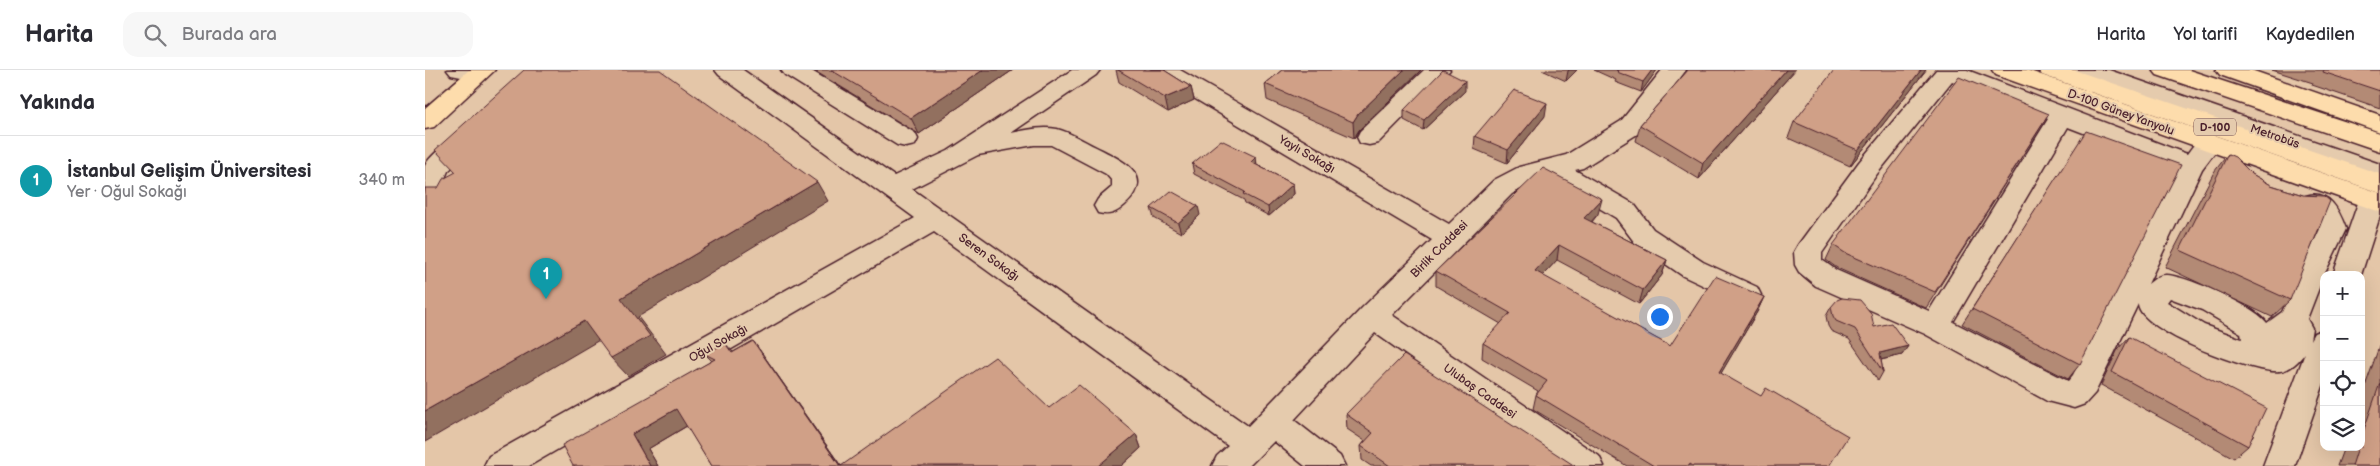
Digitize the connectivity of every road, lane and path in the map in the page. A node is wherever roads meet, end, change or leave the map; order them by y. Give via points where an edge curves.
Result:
1 (460, 70) edge
2 (483, 70) edge
3 (727, 70) edge
4 (793, 70) edge
5 (1088, 70) edge
6 (1163, 70) edge
7 (1438, 70) edge
8 (1674, 70) edge
9 (1948, 70) edge
10 (2004, 70) edge
11 (2050, 70) edge
12 (2085, 70) edge
13 (2131, 70) edge
14 (2165, 70) edge
15 (2193, 70) edge
16 (2228, 70) edge
17 (425, 101) edge
18 (2062, 116) junction
19 (425, 120) edge
20 (489, 121) edge
21 (2380, 124) edge
22 (1369, 137) dead end
23 (906, 139) dead end
24 (2380, 142) edge
25 (975, 145) junction
26 (2221, 148) junction
27 (2380, 158) edge
28 (2191, 165) junction
29 (1551, 168) junction
30 (2380, 173) edge
31 (2239, 179) edge
32 (893, 188) junction
33 (2377, 196) edge
34 (2313, 197) junction
35 (447, 198) edge
36 (1107, 206) dead end
37 (936, 219) junction
38 (1451, 238) junction
39 (2349, 271) edge
40 (1751, 297) edge
41 (1372, 316) junction
42 (1935, 326) junction
43 (2320, 352) edge
44 (2265, 355) dead end
45 (1273, 422) junction
46 (1251, 445) junction
47 (500, 466) edge
48 (1228, 466) edge
49 (1329, 466) edge
50 (1588, 466) edge
51 (2279, 466) edge

1 - 17 main road
2 - 19 main road
3 - 32 street, Seren Sokağı
4 - 23 street
5 - 25 street
6 - 38 street, Yaylı Sokağı
7 - 22 street
8 - 29 street, Birlik Caddesi via 1629,127 1574,162
9 - 18 street
9 - 42 street via 1868,168 1808,252 1809,265 1826,278
10 - 26 main road, D-100 Güney Yanyolu
11 - 33 main road, D-100
12 - 30 street, Metrobüs
13 - 27 street, Metrobüs
14 - 24 main road
15 - 24 main road via 2333,120
16 - 21 main road
18 - 28 street
18 - 42 street
20 - 35 street via 438,166 431,180
25 - 32 street
25 - 36 street via 983,147 1033,137 1055,137 1115,168 1125,178 1125,190
26 - 28 street
26 - 31 street
26 - 34 main road, D-100 Güney Yanyolu
28 - 42 street via 2084,384 2074,395 2058,392
29 - 38 street, Birlik Caddesi via 1528,173 1503,187
29 - 40 street via 1625,210 1645,236 1693,269
32 - 37 street, Seren Sokağı
33 - 34 main road, D-100 Güney Yanyolu
33 - 39 street
34 - 44 street via 2327,213 2333,229 2293,319 2298,328 2294,346 2281,359
37 - 46 street, Seren Sokağı
37 - 47 street, Oğul Sokağı
38 - 41 street, Birlik Caddesi
41 - 45 street, Birlik Caddesi
41 - 50 street, Ulubaş Caddesi
43 - 51 street
45 - 46 street, Birlik Caddesi
45 - 49 street
46 - 48 street, Birlik Caddesi

